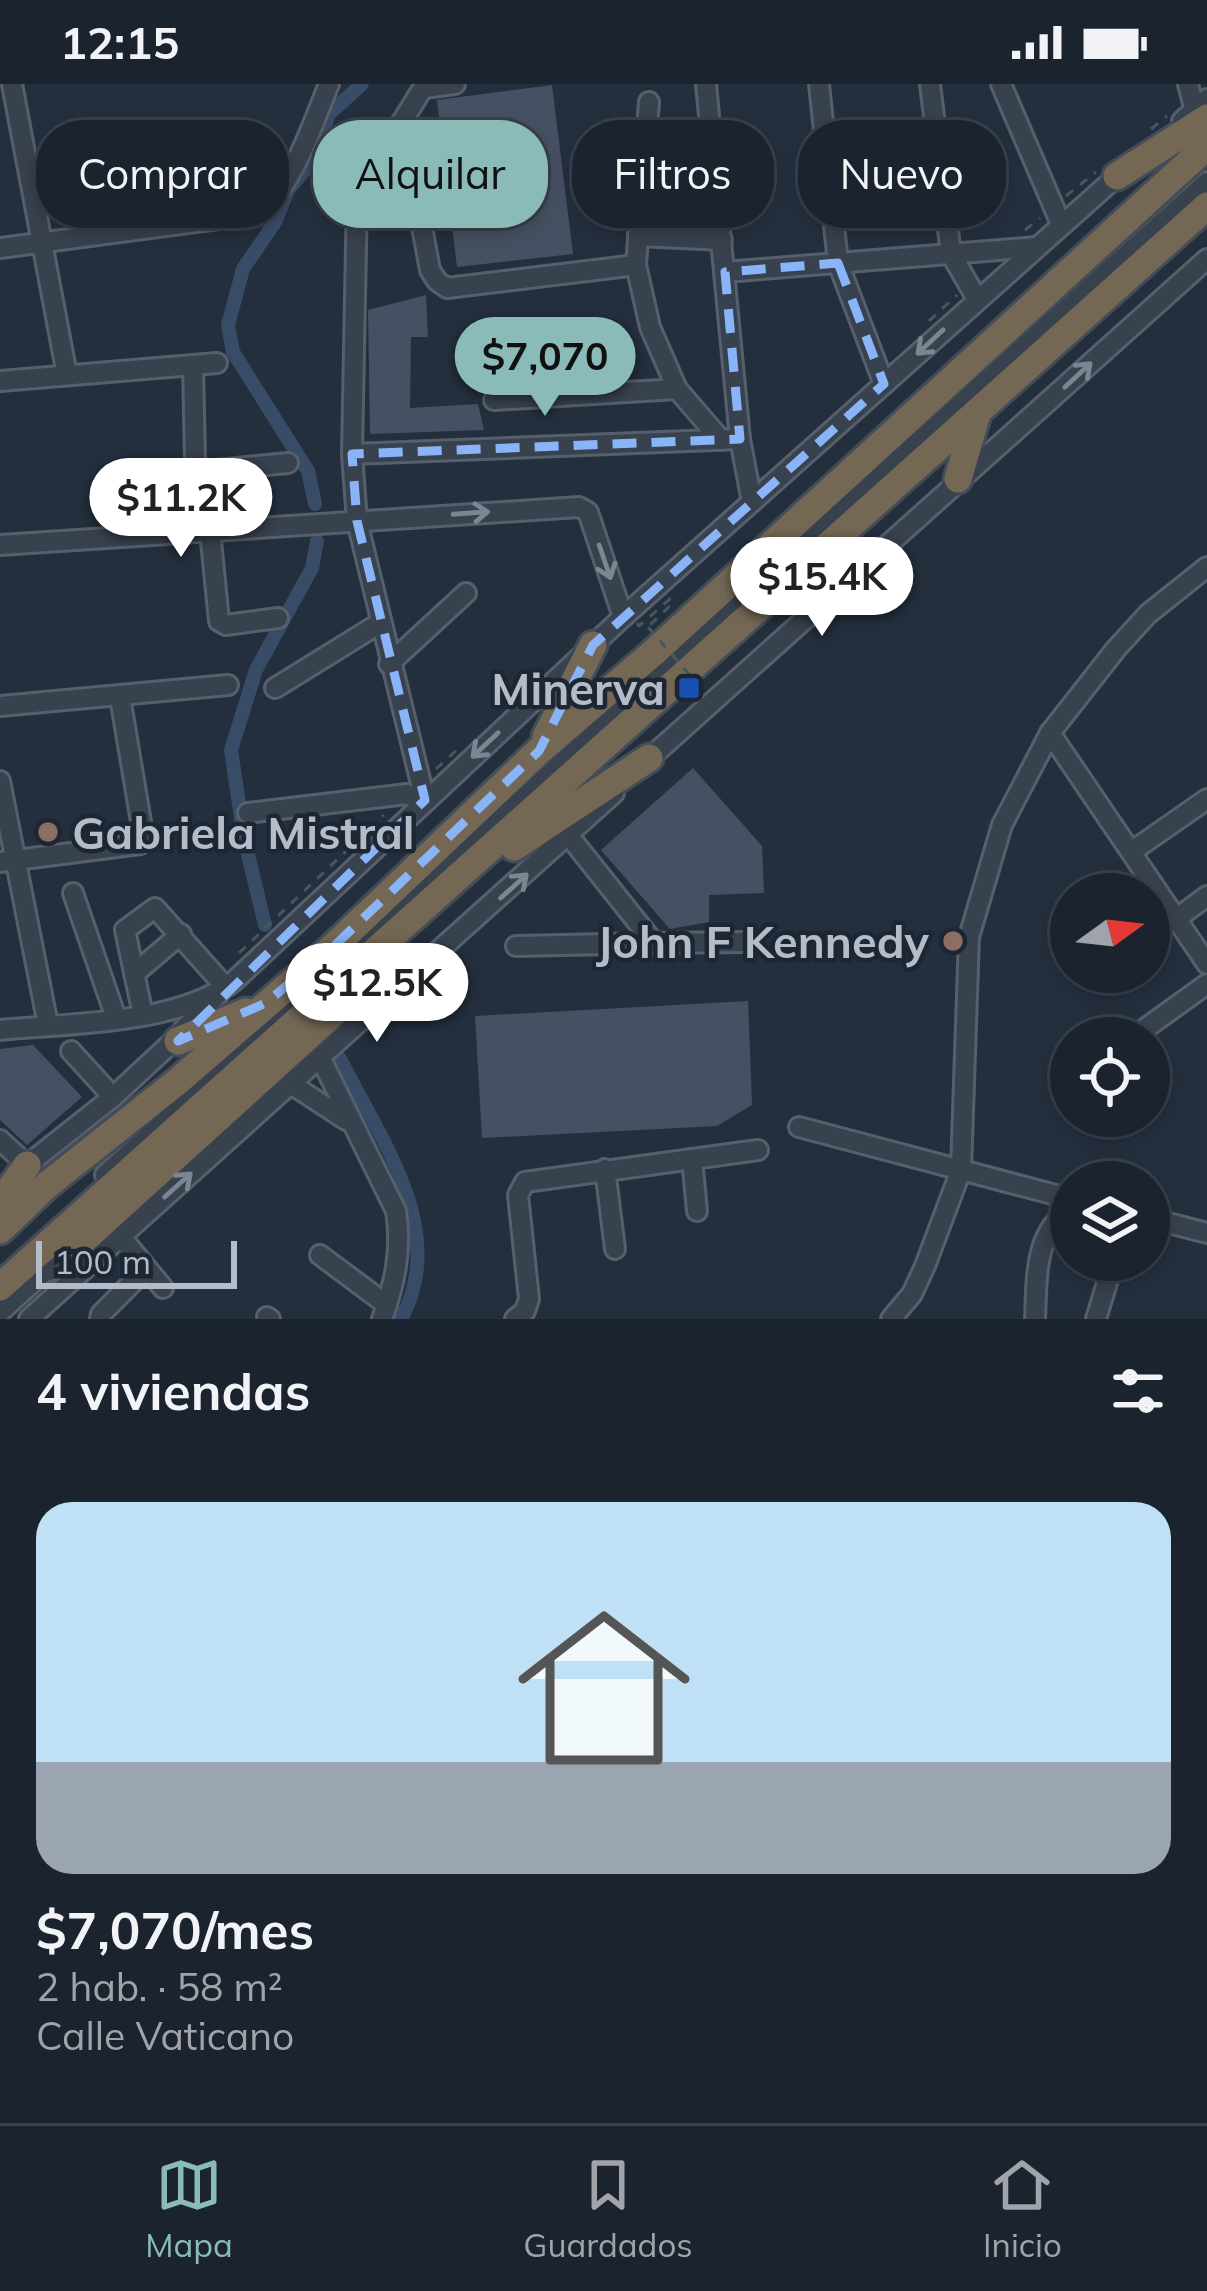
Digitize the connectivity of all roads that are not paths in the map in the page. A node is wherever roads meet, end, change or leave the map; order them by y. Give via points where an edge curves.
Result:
1 (12, 84) edge
2 (329, 84) edge
3 (455, 84) edge
4 (706, 84) edge
5 (819, 84) edge
6 (931, 84) edge
7 (1001, 84) edge
8 (423, 86) edge
9 (649, 102) dead end
10 (1198, 102) edge
11 (1207, 146) edge
12 (1207, 167) edge
13 (1118, 176) joint
14 (1207, 182) edge
15 (1207, 206) edge
16 (1061, 224) junction
17 (422, 228) edge
18 (638, 236) junction
19 (722, 240) junction
20 (40, 244) junction
21 (1037, 247) junction
22 (0, 248) edge
23 (951, 254) junction
24 (1207, 259) edge
25 (838, 263) junction
26 (636, 265) junction
27 (725, 272) junction
28 (977, 299) junction
29 (217, 363) dead end
30 (194, 365) junction
31 (67, 375) junction
32 (0, 381) edge
33 (884, 384) junction
34 (677, 389) junction
35 (494, 400) dead end
36 (978, 413) junction
37 (730, 439) junction
38 (352, 454) junction
39 (288, 463) dead end
40 (958, 479) junction
41 (752, 502) junction
42 (357, 521) junction
43 (210, 531) junction
44 (0, 545) edge
45 (1200, 572) edge
46 (466, 593) dead end
47 (1207, 597) edge
48 (278, 618) dead end
49 (631, 621) junction
50 (380, 623) junction
51 (593, 645) junction
52 (389, 664) junction
53 (228, 686) dead end
54 (275, 688) dead end
55 (660, 696) junction
56 (120, 697) junction
57 (0, 706) edge
58 (1050, 733) junction
59 (539, 752) junction
60 (649, 758) junction
61 (0, 782) edge
62 (1207, 799) edge
63 (424, 801) junction
64 (248, 813) dead end
65 (569, 836) junction
66 (510, 850) junction
67 (1131, 853) junction
68 (8, 861) edge
69 (73, 893) dead end
70 (1207, 896) edge
71 (1176, 919) junction
72 (182, 934) junction
73 (746, 942) dead end
74 (653, 943) junction
75 (516, 946) dead end
76 (1207, 964) edge
77 (134, 974) junction
78 (1207, 984) edge
79 (219, 992) junction
80 (266, 1003) junction
81 (151, 1014) junction
82 (1161, 1017) edge
83 (116, 1018) junction
84 (48, 1025) junction
85 (0, 1030) edge
86 (180, 1035) junction
87 (71, 1051) dead end
88 (322, 1059) junction
89 (291, 1084) junction
90 (113, 1097) junction
91 (350, 1122) junction
92 (799, 1127) dead end
93 (0, 1140) edge
94 (758, 1150) dead end
95 (692, 1159) junction
96 (27, 1166) junction
97 (605, 1169) junction
98 (961, 1171) junction
99 (0, 1184) edge
100 (1050, 1194) edge
101 (0, 1203) edge
102 (697, 1211) dead end
103 (1170, 1223) edge
104 (0, 1230) edge
105 (1050, 1232) edge
106 (1207, 1233) edge
107 (121, 1237) junction
108 (0, 1245) edge
109 (615, 1249) dead end
110 (88, 1250) junction
111 (320, 1255) dead end
112 (146, 1269) junction
113 (0, 1272) edge
114 (1108, 1281) edge
115 (0, 1287) edge
116 (163, 1288) dead end
117 (0, 1312) edge
118 (384, 1312) edge
119 (28, 1319) edge
120 (100, 1319) edge
121 (515, 1319) edge
122 (891, 1319) edge
123 (1034, 1319) edge
124 (1096, 1319) edge

1 - 20 street
2 - 20 street via 297,159 259,214
3 - 8 street
4 - 19 street
5 - 25 street
6 - 23 street
7 - 16 street
8 - 38 street via 357,194
9 - 18 street
10 - 13 highway
11 - 59 highway
12 - 108 street
13 - 16 street
14 - 113 street
15 - 36 highway
16 - 21 street
17 - 26 street via 430,270 447,287
18 - 19 street
18 - 26 street
19 - 27 street
20 - 22 street
20 - 31 street
21 - 23 street
21 - 28 street
23 - 25 street
23 - 28 street
40 -> 24 street
25 - 27 street
25 - 33 street
26 - 34 street via 650,327
27 - 37 street
28 -> 33 street
29 - 30 street
30 - 31 street
30 - 39 street via 199,468
31 - 32 street
33 - 41 street
34 - 35 street
34 - 37 street
36 - 40 highway
36 - 55 highway
37 - 38 street
37 - 41 street
38 - 42 street
40 - 60 street
41 - 49 street
42 - 43 street
42 -> 49 street via 584,508
42 - 50 street
43 - 44 street
43 - 48 street via 220,623
45 - 47 street
45 - 58 street via 1148,614
46 - 52 street
49 - 51 street
50 - 52 street
50 - 54 street
51 - 59 highway
51 -> 63 street
52 - 63 street
53 - 56 street
55 - 66 highway via 642,724
55 - 115 highway
56 - 57 street
56 - 68 street via 140,844
58 - 67 street
58 - 98 street via 1002,826 969,938
59 - 80 highway
60 - 65 street
60 - 66 highway
61 - 68 street
62 - 67 street
63 - 64 street via 406,794
63 - 79 street
65 - 74 street
88 -> 65 street
66 - 110 highway
67 - 71 street
68 - 84 street
69 - 83 street
70 - 71 street
71 - 76 street
72 - 77 street
72 - 77 street via 155,908 129,925
72 - 79 street via 217,975
73 - 74 street
74 - 75 street
77 - 81 street
78 - 82 street
79 - 81 street
79 - 86 street
80 - 86 highway
80 - 104 highway
81 - 83 street
81 - 86 street via 173,1018
83 - 84 street
84 - 85 street
86 - 90 street
87 - 90 street
88 - 89 street
88 - 91 street
89 - 91 street
107 -> 89 street
90 - 96 street
91 - 118 street via 396,1211 398,1250
92 - 98 street
93 - 96 street
94 - 95 street
95 - 97 street
95 - 102 street
96 - 99 street
96 - 101 highway
97 - 109 street
97 - 121 street via 521,1186 530,1299
98 - 100 street
98 - 122 street via 912,1294
103 - 106 street
105 - 123 street via 1037,1262
107 - 110 street
107 - 112 street
110 - 117 street via 43,1273
110 - 119 street
111 - 118 street
112 - 116 street
112 - 120 street
114 - 124 street

